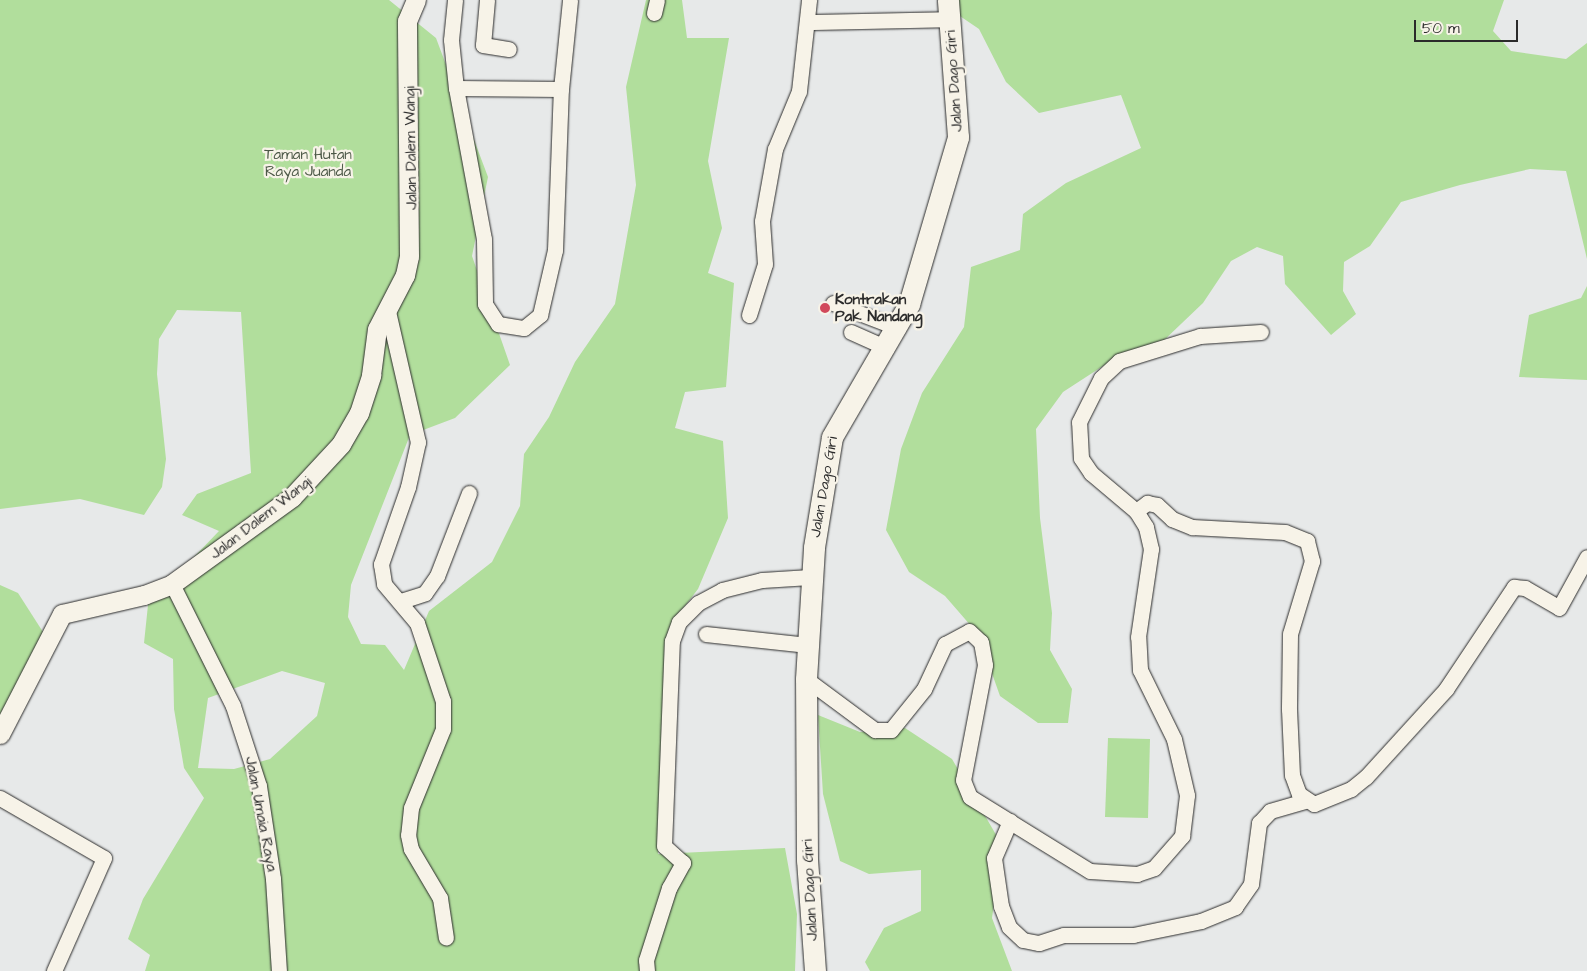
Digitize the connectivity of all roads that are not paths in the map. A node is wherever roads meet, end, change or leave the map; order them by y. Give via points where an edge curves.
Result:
1 (416, 0) edge
2 (455, 0) edge
3 (487, 0) edge
4 (570, 0) edge
5 (809, 0) edge
6 (949, 9) edge
7 (809, 22) junction
8 (509, 48) dead end
9 (456, 88) junction
10 (561, 89) junction
11 (833, 303) dead end
12 (387, 306) junction
13 (749, 315) dead end
14 (898, 328) junction
15 (851, 332) dead end
16 (1261, 332) dead end
17 (887, 348) junction
18 (469, 493) dead end
19 (1136, 511) junction
20 (1587, 557) edge
21 (810, 577) junction
22 (172, 584) junction
23 (400, 601) junction
24 (706, 634) dead end
25 (807, 645) junction
26 (806, 679) junction
27 (0, 734) edge
28 (0, 798) edge
29 (1306, 801) junction
30 (1010, 821) junction
31 (446, 938) dead end
32 (54, 971) edge
33 (279, 971) edge
34 (647, 971) edge
35 (815, 971) edge

1 - 12 street, Jalan Dalem Wangi via 407,21 413,233 405,275
2 - 9 street via 451,40
3 - 8 street via 483,45
4 - 10 street
5 - 7 street
6 - 7 street
6 - 14 main road, Jalan Dago Giri via 958,137 926,259
7 - 13 street via 795,108 776,149 762,220 765,264
9 - 10 street
9 - 10 street via 484,239 485,304 498,324 515,329 533,324 540,315 555,250
11 - 14 street
12 - 22 street, Jalan Dalem Wangi via 377,329 371,375 359,413 341,444 292,497
12 - 23 street via 418,442 408,487 381,564 384,584
14 - 17 main road, Jalan Dago Giri
15 - 17 street
16 - 19 street via 1200,336 1154,348 1120,361 1101,378 1079,422 1077,442 1091,473
17 - 21 main road, Jalan Dago Giri via 832,437
18 - 23 street via 438,576 426,593
19 - 29 street via 1147,503 1157,505 1172,519 1192,527 1285,532 1307,541 1312,561 1290,634 1289,709 1292,775
19 - 30 street via 1146,527 1152,550 1138,637 1140,670 1174,740 1183,768 1187,795 1182,836 1154,868 1138,874 1090,871
20 - 29 street via 1559,608 1525,588 1514,587 1446,688 1366,777 1328,800
21 - 25 main road, Jalan Dago Giri
21 - 34 street via 762,580 722,590 698,603 679,622 672,641 664,846 683,863 668,888 646,960
22 - 27 street, Jalan Dalem Wangi via 144,595 62,614
22 - 33 street, Jalan Umaia Raya via 234,706 259,786 273,879
23 - 31 street via 418,623 443,701 443,729 412,808 408,835 440,898
24 - 25 street
25 - 26 main road, Jalan Dago Giri
26 - 30 street via 875,730 891,730 924,688 945,644 962,632 976,635 982,642 985,674 963,780 970,797
26 - 35 main road, Jalan Dago Giri via 807,860
28 - 32 street via 104,858
29 - 30 street via 1270,811 1258,823 1251,884 1235,907 1201,921 1133,935 1064,935 1039,943 1023,940 1010,927 1001,906 994,858

